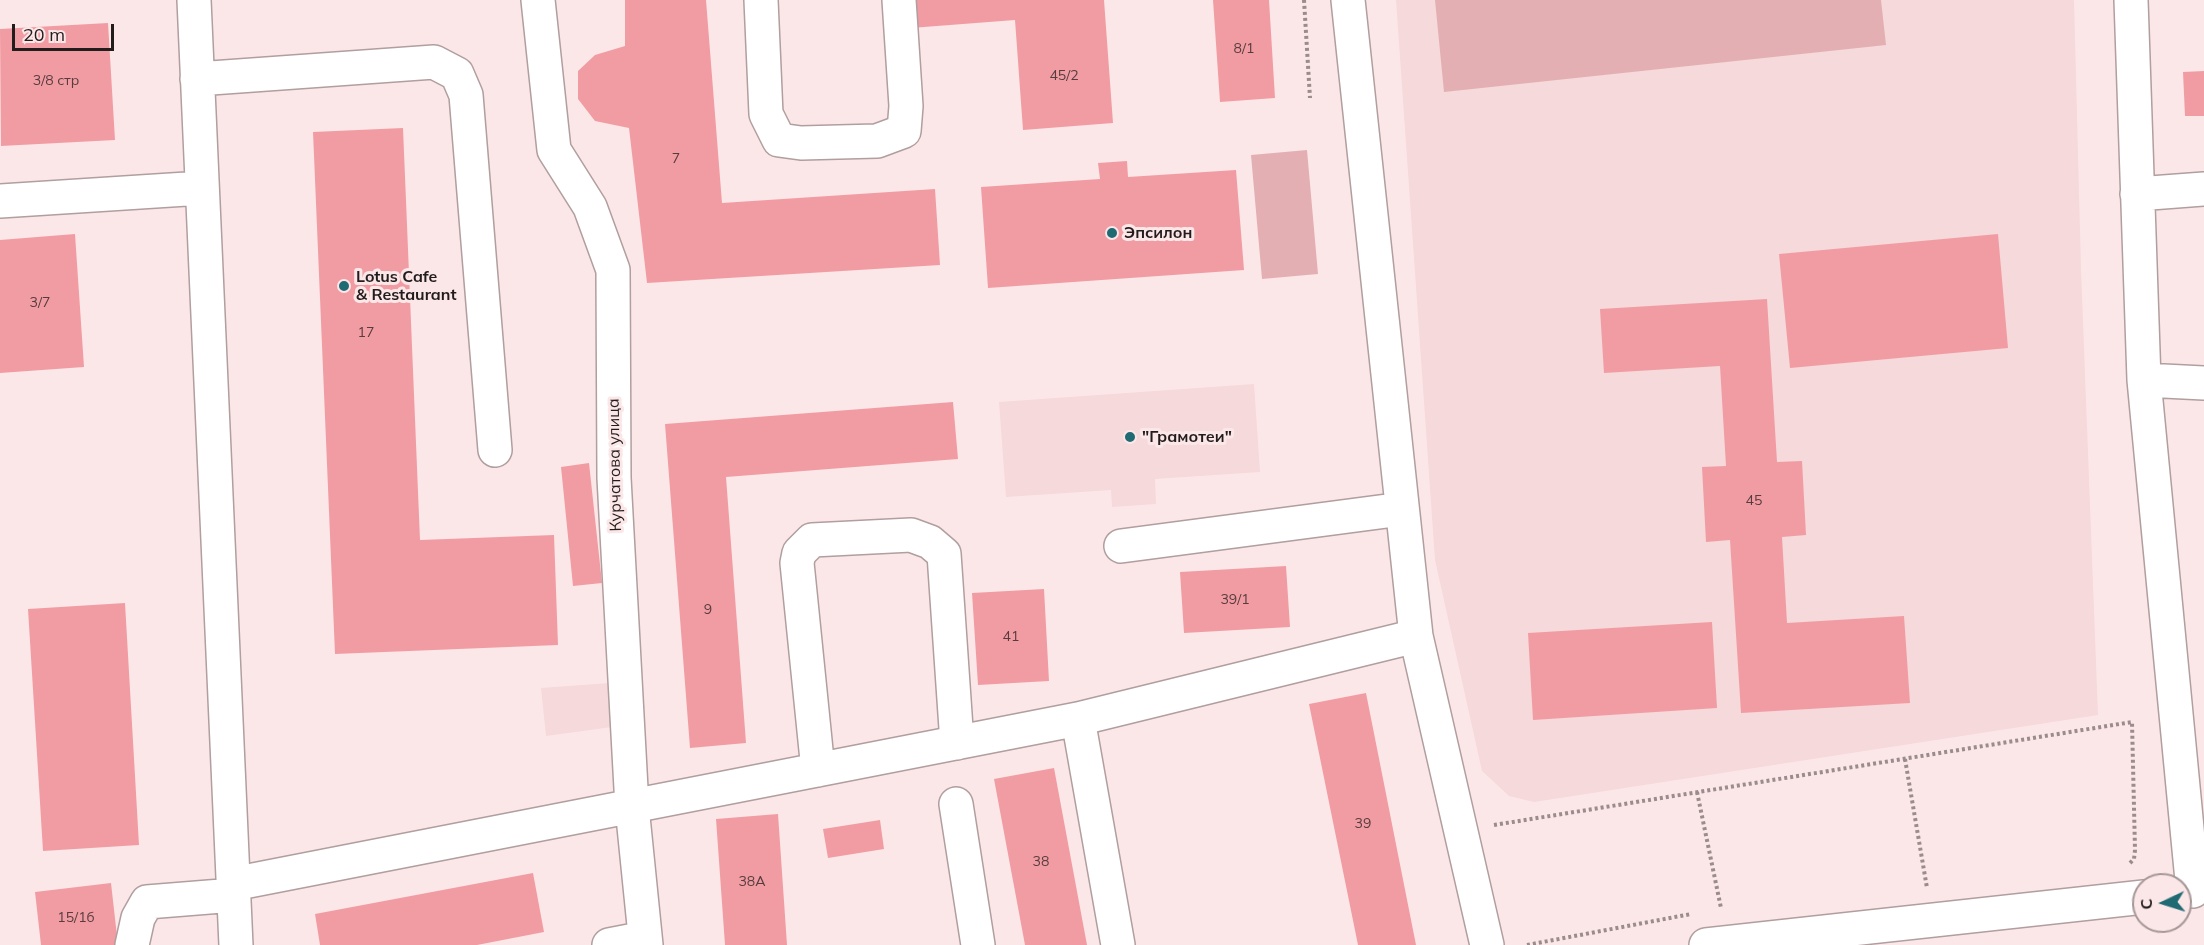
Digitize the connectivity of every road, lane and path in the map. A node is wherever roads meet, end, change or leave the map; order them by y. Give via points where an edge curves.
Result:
1 (194, 0) edge
2 (538, 0) edge
3 (760, 0) edge
4 (900, 0) edge
5 (1305, 0) edge
6 (1348, 0) edge
7 (2131, 0) edge
8 (197, 80) junction
9 (1310, 98) dead end
10 (202, 188) junction
11 (2204, 189) edge
12 (2137, 194) junction
13 (0, 201) edge
14 (2144, 380) junction
15 (2204, 383) edge
16 (495, 450) dead end
17 (1402, 509) junction
18 (1121, 546) dead end
19 (1416, 636) junction
20 (1078, 720) junction
21 (957, 743) junction
22 (1905, 759) junction
23 (818, 770) junction
24 (1697, 792) junction
25 (956, 804) dead end
26 (632, 807) junction
27 (1485, 826) dead end
28 (2124, 870) dead end
29 (2190, 873) edge
30 (1938, 887) dead end
31 (1927, 888) junction
32 (233, 890) junction
33 (1916, 890) dead end
34 (2132, 898) edge
35 (1732, 907) dead end
36 (1721, 908) junction
37 (1709, 910) dead end
38 (1698, 913) dead end
39 (645, 941) edge
40 (132, 945) edge
41 (236, 945) edge
42 (609, 945) edge
43 (978, 945) edge
44 (1118, 945) edge
45 (1487, 945) edge
46 (1527, 945) edge
47 (1706, 945) edge

1 - 8 street
2 - 26 street, Курчатова улица via 554,150 591,207 613,270 614,477
3 - 4 street via 766,114 779,140 801,143 878,141 904,131
5 - 9 path
6 - 17 street
7 - 12 street
8 - 10 street
8 - 16 street via 434,62 456,74 466,95
10 - 13 street
10 - 32 street
11 - 12 street
12 - 14 street
14 - 15 street
14 - 29 street
17 - 18 street
17 - 19 street
19 - 20 street
19 - 45 street
20 - 21 street
20 - 44 street
21 - 23 street
21 - 23 street via 944,554 930,542 911,535 812,540 799,553 797,563
22 - 24 path
22 - 28 path via 2132,722 2135,850
22 - 31 path
23 - 26 street
24 - 27 path
24 - 36 path
25 - 43 street
26 - 32 street
26 - 39 street, Курчатова улица
30 - 31 path
31 - 33 path
32 - 40 street via 147,902 138,918
32 - 41 street
34 - 47 street
35 - 36 path
36 - 37 path
38 - 46 path
39 - 42 street

